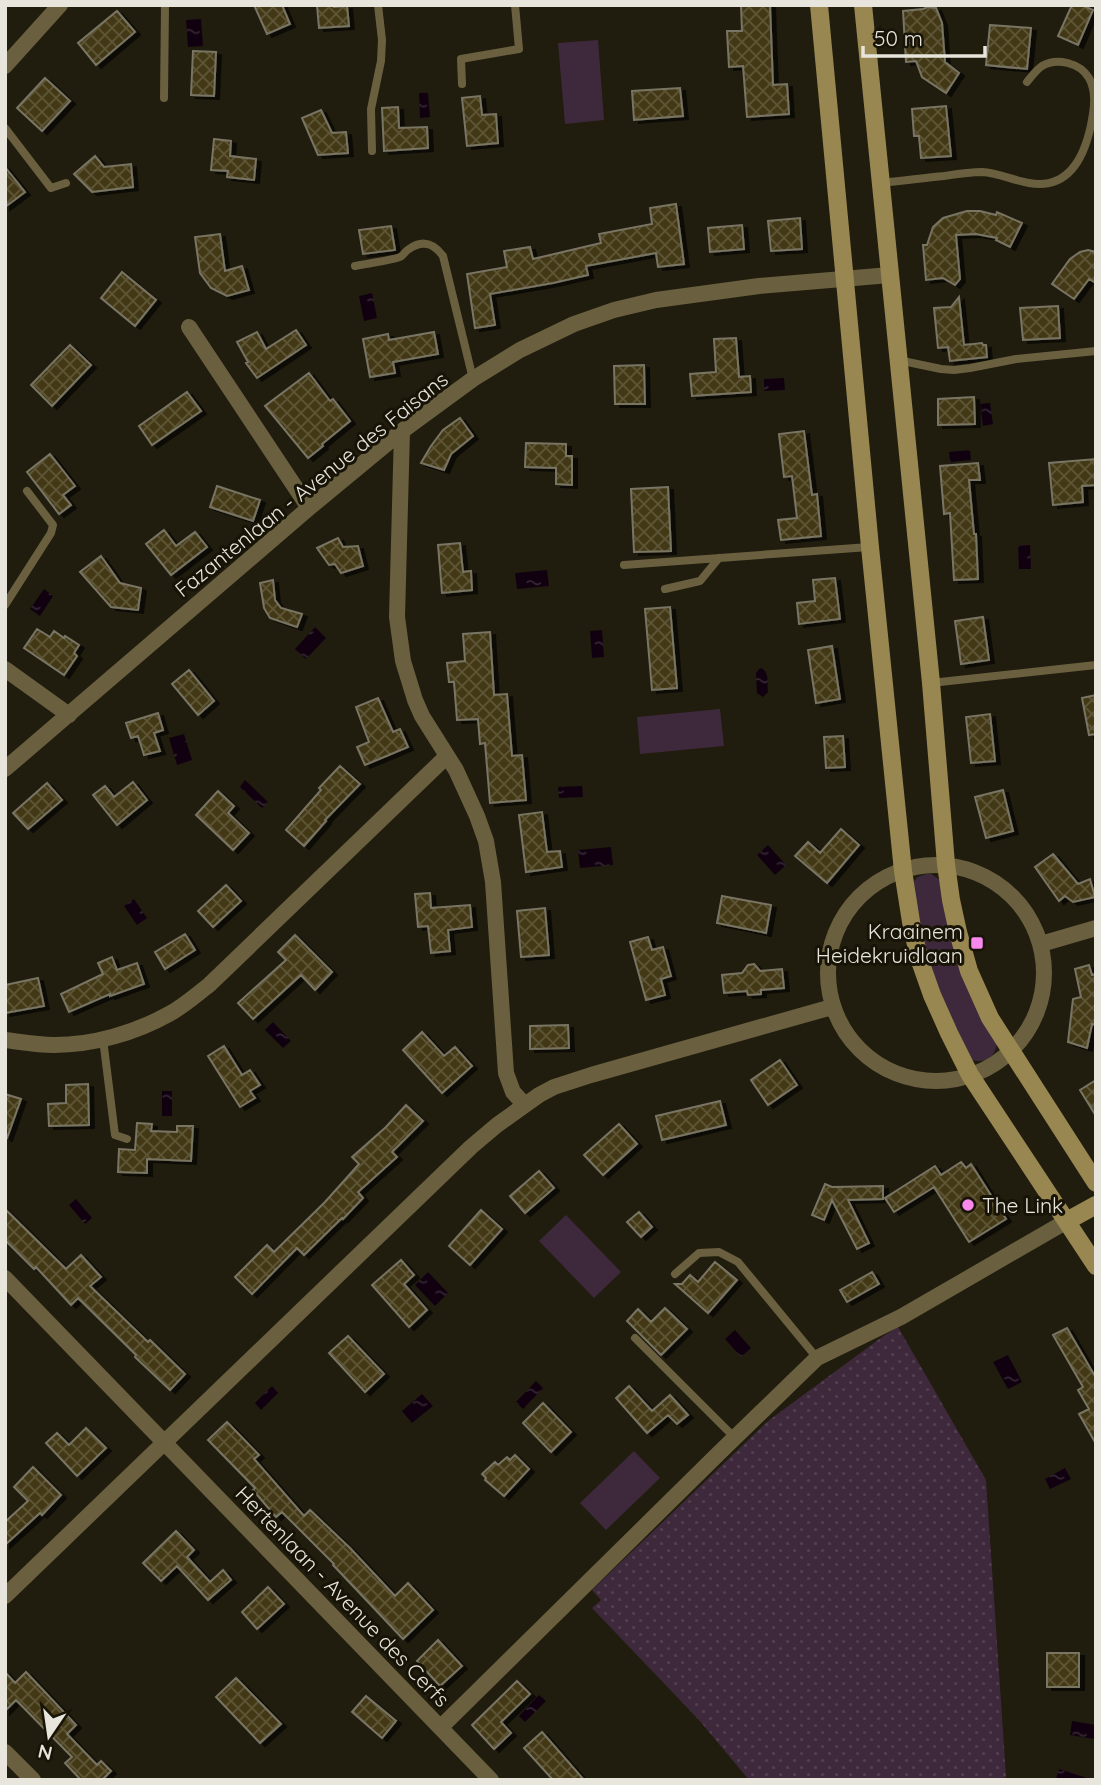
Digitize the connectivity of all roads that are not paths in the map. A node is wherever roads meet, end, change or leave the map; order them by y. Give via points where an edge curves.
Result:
1 (165, 5) edge
2 (378, 5) edge
3 (515, 5) edge
4 (819, 5) edge
5 (863, 5) edge
6 (58, 6) edge
7 (5, 66) edge
8 (1027, 82) dead end
9 (462, 84) dead end
10 (164, 98) dead end
11 (5, 128) edge
12 (372, 151) dead end
13 (66, 183) dead end
14 (880, 183) junction
15 (355, 265) dead end
16 (890, 275) junction
17 (845, 280) junction
18 (188, 327) dead end
19 (1096, 351) edge
20 (898, 360) junction
21 (473, 379) junction
22 (402, 432) junction
23 (27, 491) dead end
24 (309, 508) junction
25 (870, 547) junction
26 (719, 558) junction
27 (624, 565) dead end
28 (665, 589) dead end
29 (5, 605) edge
30 (1096, 665) edge
31 (5, 669) edge
32 (931, 683) junction
33 (69, 715) junction
34 (447, 756) junction
35 (5, 769) edge
36 (946, 864) junction
37 (903, 871) junction
38 (1096, 928) edge
39 (1041, 944) junction
40 (832, 1007) junction
41 (103, 1039) junction
42 (5, 1040) edge
43 (1010, 1052) junction
44 (970, 1075) junction
45 (524, 1104) junction
46 (127, 1139) dead end
47 (1096, 1183) edge
48 (1096, 1205) edge
49 (1068, 1221) junction
50 (1096, 1266) edge
51 (675, 1274) dead end
52 (5, 1278) edge
53 (635, 1338) dead end
54 (817, 1358) junction
55 (735, 1438) junction
56 (164, 1443) junction
57 (5, 1597) edge
58 (441, 1727) junction
59 (5, 1752) edge
60 (33, 1780) edge
61 (491, 1780) edge

1 - 10 lane
2 - 12 lane via 382,40 371,109
3 - 9 lane via 519,49 461,58
4 - 17 street
5 - 14 street
6 - 7 street
8 - 14 lane via 1046,64 1064,62 1083,71 1092,85 1092,120 1084,151 1067,175 1045,184 983,172
11 - 13 lane via 51,187
14 - 16 street
15 - 21 lane via 400,257 419,244 436,248 443,256
16 - 17 street, Fazantenlaan - Avenue des Faisans
16 - 20 street
17 - 21 street, Fazantenlaan - Avenue des Faisans via 746,288 614,310 520,350
17 - 25 street
18 - 24 street
19 - 20 lane via 954,370
20 - 32 street
21 - 22 street, Fazantenlaan - Avenue des Faisans
22 - 24 street, Fazantenlaan - Avenue des Faisans
22 - 34 street via 400,645 415,700
23 - 29 lane via 53,525
24 - 33 street, Fazantenlaan - Avenue des Faisans
25 - 26 lane
25 - 37 street
26 - 27 lane
26 - 28 lane via 700,581
30 - 32 lane
31 - 33 street
32 - 36 street
33 - 35 street, Fazantenlaan - Avenue des Faisans
34 - 41 street via 209,985 170,1013
34 - 45 street via 486,841 506,1073
36 - 37 street
36 - 39 street via 987,877 1009,892 1024,909
36 - 43 street via 969,971
37 - 40 street via 876,883 841,919 829,950 827,987
37 - 44 street via 920,961
38 - 39 street
39 - 43 street via 1044,991 1035,1018
40 - 44 street via 849,1040 874,1064 898,1077 935,1083
40 - 45 street via 591,1075 554,1087
41 - 42 street via 56,1045
41 - 46 lane via 116,1135
43 - 44 street
43 - 47 street
44 - 49 street
45 - 56 street via 471,1147
48 - 49 street
49 - 50 street
49 - 54 street via 901,1317
51 - 54 lane via 699,1253 719,1252 738,1262
52 - 56 street, Hertenlaan - Avenue des Cerfs
53 - 55 lane
54 - 55 street
55 - 58 street
56 - 57 street
56 - 58 street, Hertenlaan - Avenue des Cerfs
58 - 61 street, Hertenlaan - Avenue des Cerfs
59 - 60 street

